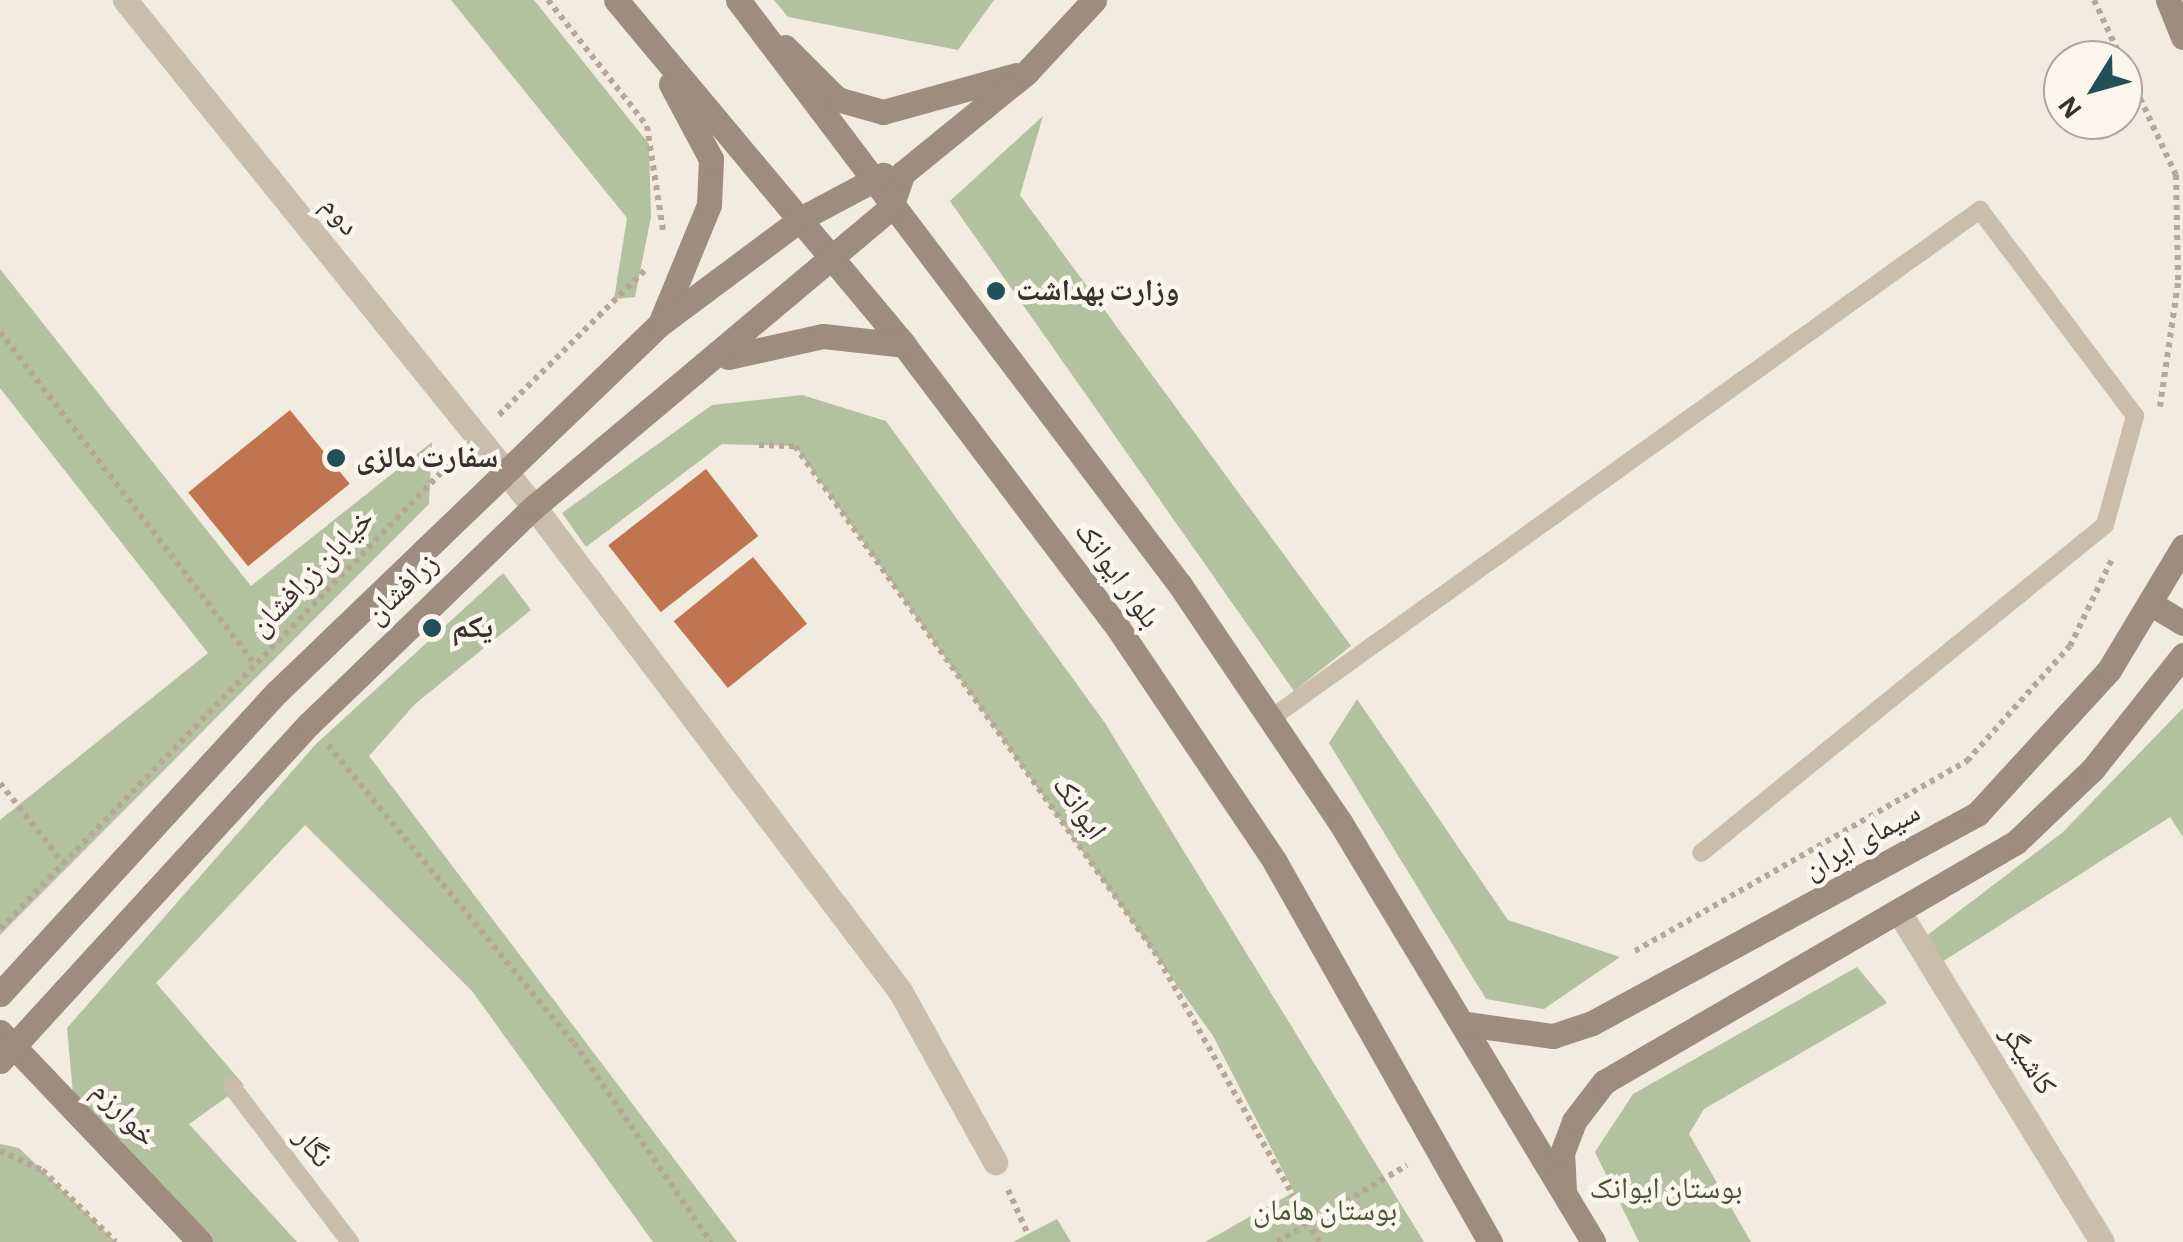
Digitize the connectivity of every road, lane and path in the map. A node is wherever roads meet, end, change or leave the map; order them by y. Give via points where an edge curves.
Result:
1 (125, 0) edge
2 (548, 0) edge
3 (616, 0) edge
4 (1094, 0) edge
5 (2094, 0) edge
6 (2168, 0) edge
7 (739, 2) edge
8 (2183, 37) edge
9 (647, 40) junction
10 (2113, 40) edge
11 (1026, 73) junction
12 (903, 173) junction
13 (866, 176) junction
14 (891, 208) junction
15 (802, 218) junction
16 (660, 242) dead end
17 (658, 252) dead end
18 (832, 261) junction
19 (660, 324) junction
20 (0, 332) edge
21 (904, 345) junction
22 (696, 372) junction
23 (476, 436) junction
24 (760, 445) dead end
25 (505, 473) junction
26 (534, 507) junction
27 (2183, 547) edge
28 (2153, 605) junction
29 (2183, 624) edge
30 (2183, 655) edge
31 (255, 664) junction
32 (277, 692) junction
33 (1270, 719) junction
34 (309, 724) junction
35 (0, 783) edge
36 (1701, 853) dead end
37 (64, 863) junction
38 (1881, 869) junction
39 (90, 896) junction
40 (1899, 912) junction
41 (0, 929) edge
42 (0, 994) edge
43 (1466, 1024) junction
44 (5, 1046) edge
45 (232, 1087) dead end
46 (0, 1151) edge
47 (995, 1162) joint
48 (1407, 1165) dead end
49 (1564, 1195) junction
50 (1028, 1234) dead end
51 (116, 1242) edge
52 (200, 1242) edge
53 (350, 1242) edge
54 (711, 1242) edge
55 (1277, 1242) edge
56 (1318, 1242) edge
57 (1490, 1242) edge
58 (1593, 1242) edge
59 (2102, 1242) edge

1 - 23 street, دوم
2 - 16 path via 647,126 658,155
3 - 9 street, بلوار ایوانک
4 - 11 street
5 - 10 path
6 - 8 street
7 - 11 street via 837,100 883,112
7 - 13 street, بلوار ایوانک
9 - 15 street, بلوار ایوانک
9 - 19 street via 710,159 709,205
11 - 12 street
12 - 13 street
12 - 14 street
13 - 14 street, بلوار ایوانک
13 - 15 street, زرافشان
14 - 18 street, زرافشان
14 - 33 street, بلوار ایوانک via 1180,584
15 - 18 street, بلوار ایوانک
15 - 19 street, زرافشان
17 - 23 path, خیابان زرافشان via 628,294
18 - 21 street, بلوار ایوانک
18 - 22 street, زرافشان
19 - 25 street, زرافشان
20 - 31 path
21 - 22 street via 823,336 752,346
21 - 57 street, بلوار ایوانک via 1118,628 1275,862
22 - 26 street, زرافشان
23 - 25 street, دوم
23 - 31 path, خیابان زرافشان
24 - 56 path, ایوانک via 795,446 1154,951
25 - 26 street, دوم
25 - 32 street, زرافشان
26 - 34 street, زرافشان
26 - 47 street via 900,991
27 - 28 street, سیمای ایران
28 - 29 street
28 - 38 street, سیمای ایران via 2009,784
30 - 40 street via 2056,810
31 - 32 path
31 - 37 path, خیابان زرافشان
32 - 39 street, زرافشان
33 - 36 lane via 1980,210 2135,416 2105,525
33 - 43 street, بلوار ایوانک
34 - 44 street, زرافشان
34 - 54 path via 574,1044
35 - 37 path
37 - 39 path
37 - 41 path, خیابان زرافشان
38 - 40 street
38 - 43 street, سیمای ایران via 1592,1023 1553,1036
39 - 42 street, زرافشان
40 - 49 street via 1604,1082 1588,1096 1562,1154
40 - 59 street, کاشیگر
43 - 49 street, بلوار ایوانک
44 - 52 street, خوارزم
45 - 53 lane, نگار
46 - 51 path via 42,1170
47 - 50 path
48 - 55 path
49 - 58 street, بلوار ایوانک

